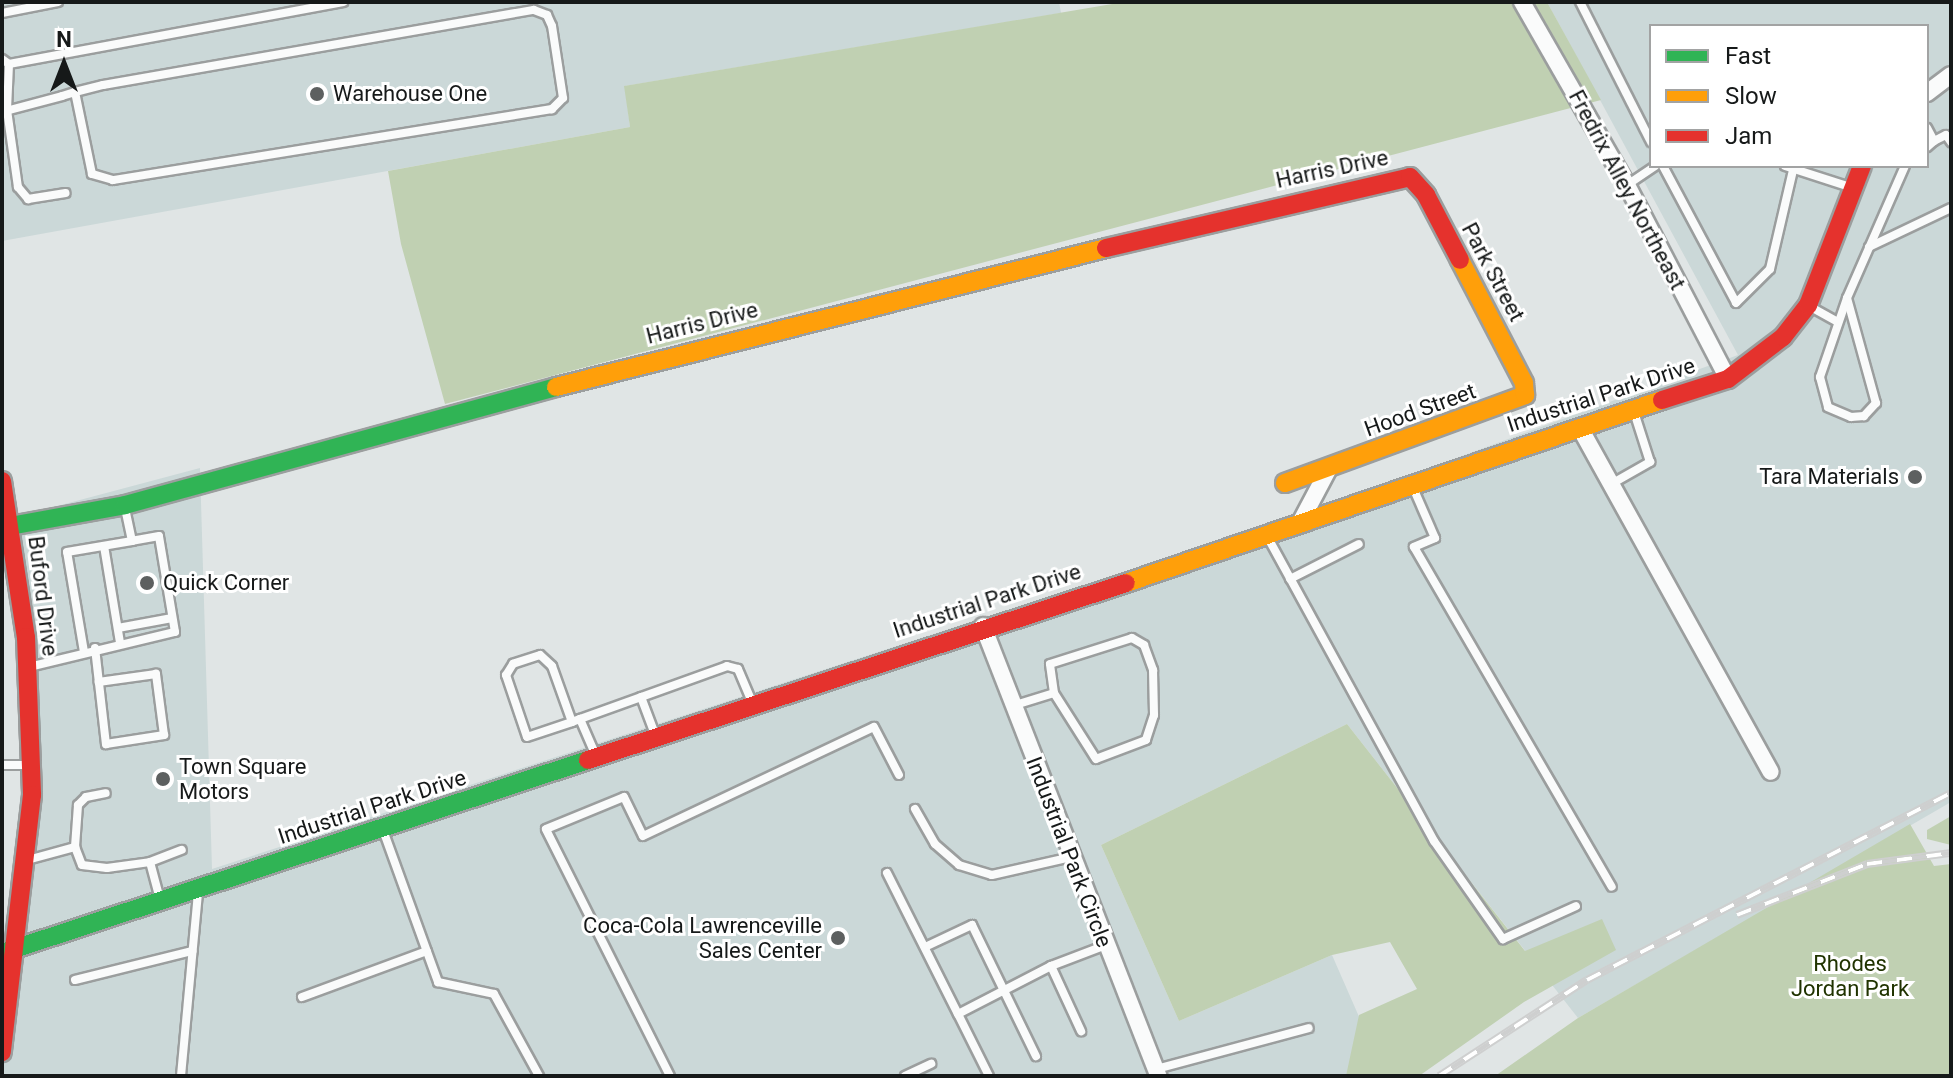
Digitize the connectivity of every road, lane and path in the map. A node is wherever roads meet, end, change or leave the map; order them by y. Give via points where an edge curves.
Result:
1 (58, 2) edge
2 (272, 2) edge
3 (343, 2) edge
4 (1522, 2) edge
5 (1580, 2) edge
6 (2, 13) edge
7 (274, 14) junction
8 (6, 62) edge
9 (1951, 75) edge
10 (75, 92) junction
11 (1929, 92) edge
12 (5, 111) edge
13 (1649, 138) edge
14 (1951, 142) edge
15 (1930, 144) edge
16 (1652, 168) edge
17 (1664, 168) edge
18 (1794, 168) edge
19 (1799, 168) edge
20 (1861, 168) edge
21 (1904, 168) edge
22 (1410, 177) joint
23 (1627, 185) junction
24 (1850, 187) junction
25 (66, 193) dead end
26 (1951, 208) edge
27 (1868, 248) junction
28 (1847, 298) junction
29 (1808, 305) junction
30 (1838, 322) junction
31 (1728, 379) junction
32 (1525, 395) joint
33 (1633, 410) junction
34 (1580, 428) junction
35 (1329, 468) junction
36 (1411, 482) junction
37 (1285, 483) dead end
38 (1613, 483) junction
39 (3, 493) edge
40 (125, 505) junction
41 (1300, 523) junction
42 (10, 526) junction
43 (1267, 535) junction
44 (132, 541) junction
45 (1359, 544) dead end
46 (104, 546) junction
47 (1290, 579) junction
48 (172, 618) junction
49 (983, 626) junction
50 (118, 628) junction
51 (120, 643) junction
52 (95, 648) junction
53 (84, 652) junction
54 (28, 667) junction
55 (99, 682) junction
56 (1054, 693) junction
57 (641, 697) junction
58 (753, 704) junction
59 (1012, 706) junction
60 (576, 721) junction
61 (656, 737) junction
62 (596, 757) junction
63 (2, 765) edge
64 (31, 765) junction
65 (1771, 772) dead end
66 (899, 775) dead end
67 (106, 793) dead end
68 (915, 809) dead end
69 (383, 829) junction
70 (75, 847) junction
71 (182, 850) dead end
72 (1073, 857) junction
73 (21, 860) junction
74 (150, 862) junction
75 (887, 873) dead end
76 (1612, 887) dead end
77 (198, 888) junction
78 (160, 900) junction
79 (1576, 906) dead end
80 (1106, 945) junction
81 (925, 947) junction
82 (7, 950) edge
83 (192, 951) junction
84 (427, 951) junction
85 (1051, 966) junction
86 (75, 980) dead end
87 (1004, 991) junction
88 (302, 997) dead end
89 (958, 1014) junction
90 (1309, 1028) dead end
91 (1081, 1031) dead end
92 (2, 1052) edge
93 (1036, 1056) dead end
94 (931, 1064) dead end
95 (1157, 1073) edge
96 (181, 1076) edge
97 (539, 1076) edge
98 (670, 1076) edge
99 (905, 1076) edge
100 (989, 1076) edge

1 - 6 lane
2 - 7 lane
3 - 7 lane
4 - 23 street, Fredrix Alley Northeast
5 - 13 lane
7 - 8 lane
8 - 12 lane
9 - 11 street
10 - 10 lane via 534,10 547,15 552,26 563,98 552,109 113,180 92,174
10 - 12 lane
12 - 25 lane via 22,195 28,199
14 - 15 lane via 1946,135
16 - 23 lane
17 - 18 lane via 1736,303 1770,269
19 - 24 lane
20 - 24 main road, Industrial Park Drive
21 - 27 lane
22 - 32 main road, Park Street via 1433,209 1524,383
22 - 40 main road, Harris Drive via 1384,179 695,349
23 - 31 street, Fredrix Alley Northeast
24 - 29 main road, Industrial Park Drive
26 - 27 lane
27 - 28 lane
28 - 30 lane
28 - 30 lane via 1876,403 1864,416 1838,416 1821,395 1822,368
29 - 30 lane
29 - 31 main road, Industrial Park Drive via 1783,337
31 - 33 main road, Industrial Park Drive
32 - 35 main road, Hood Street
33 - 34 main road, Industrial Park Drive
33 - 38 lane via 1650,462
34 - 36 main road, Industrial Park Drive
34 - 38 street
35 - 37 main road, Hood Street
35 - 41 street
36 - 41 main road, Industrial Park Drive
36 - 76 lane via 1435,538 1414,547
38 - 65 street
39 - 42 main road, Buford Drive
40 - 42 main road, Harris Drive
40 - 44 lane
41 - 43 main road, Industrial Park Drive
42 - 54 main road, Buford Drive
43 - 47 lane
43 - 49 main road, Industrial Park Drive
44 - 46 lane
44 - 48 lane via 159,536
45 - 47 lane
46 - 50 lane
46 - 53 lane via 67,552 78,586
47 - 79 lane via 1434,841 1503,939
48 - 50 lane
48 - 51 lane via 175,632
49 - 58 main road, Industrial Park Drive
49 - 59 street, Industrial Park Circle
50 - 51 lane
51 - 52 lane
52 - 53 lane
52 - 55 lane
53 - 54 lane
54 - 64 main road, Buford Drive
55 - 55 lane via 106,744 164,735 156,674
56 - 56 lane via 1050,664 1132,638 1144,645 1153,670 1154,715 1146,740 1096,759
56 - 59 lane
57 - 58 lane via 727,666 738,669
57 - 60 lane
57 - 61 lane
58 - 61 main road, Industrial Park Drive
59 - 72 street, Industrial Park Circle
60 - 60 lane via 527,737 506,675 513,664 540,655 552,666
60 - 62 lane
61 - 62 main road, Industrial Park Drive
62 - 69 main road, Industrial Park Drive
63 - 64 lane
64 - 73 main road, Buford Drive
66 - 98 lane via 874,727 643,836 624,797 546,829
67 - 70 lane via 86,797 78,805
68 - 72 lane via 935,844 959,865 992,875
69 - 77 main road, Industrial Park Drive
69 - 84 lane
70 - 73 lane
70 - 74 lane via 82,865
71 - 74 lane
72 - 80 street, Industrial Park Circle
73 - 82 main road, Buford Drive
74 - 78 lane
75 - 81 lane
77 - 78 main road, Industrial Park Drive
77 - 83 lane
78 - 82 main road, Industrial Park Drive
80 - 85 lane
80 - 95 street, Industrial Park Circle
81 - 87 lane via 972,925
81 - 89 lane
82 - 92 main road, Buford Drive
83 - 86 lane
83 - 96 lane
84 - 88 lane
84 - 97 lane via 438,982 494,994
85 - 87 lane
85 - 91 lane
87 - 89 lane
87 - 93 lane
89 - 100 lane
90 - 95 lane
94 - 99 lane

